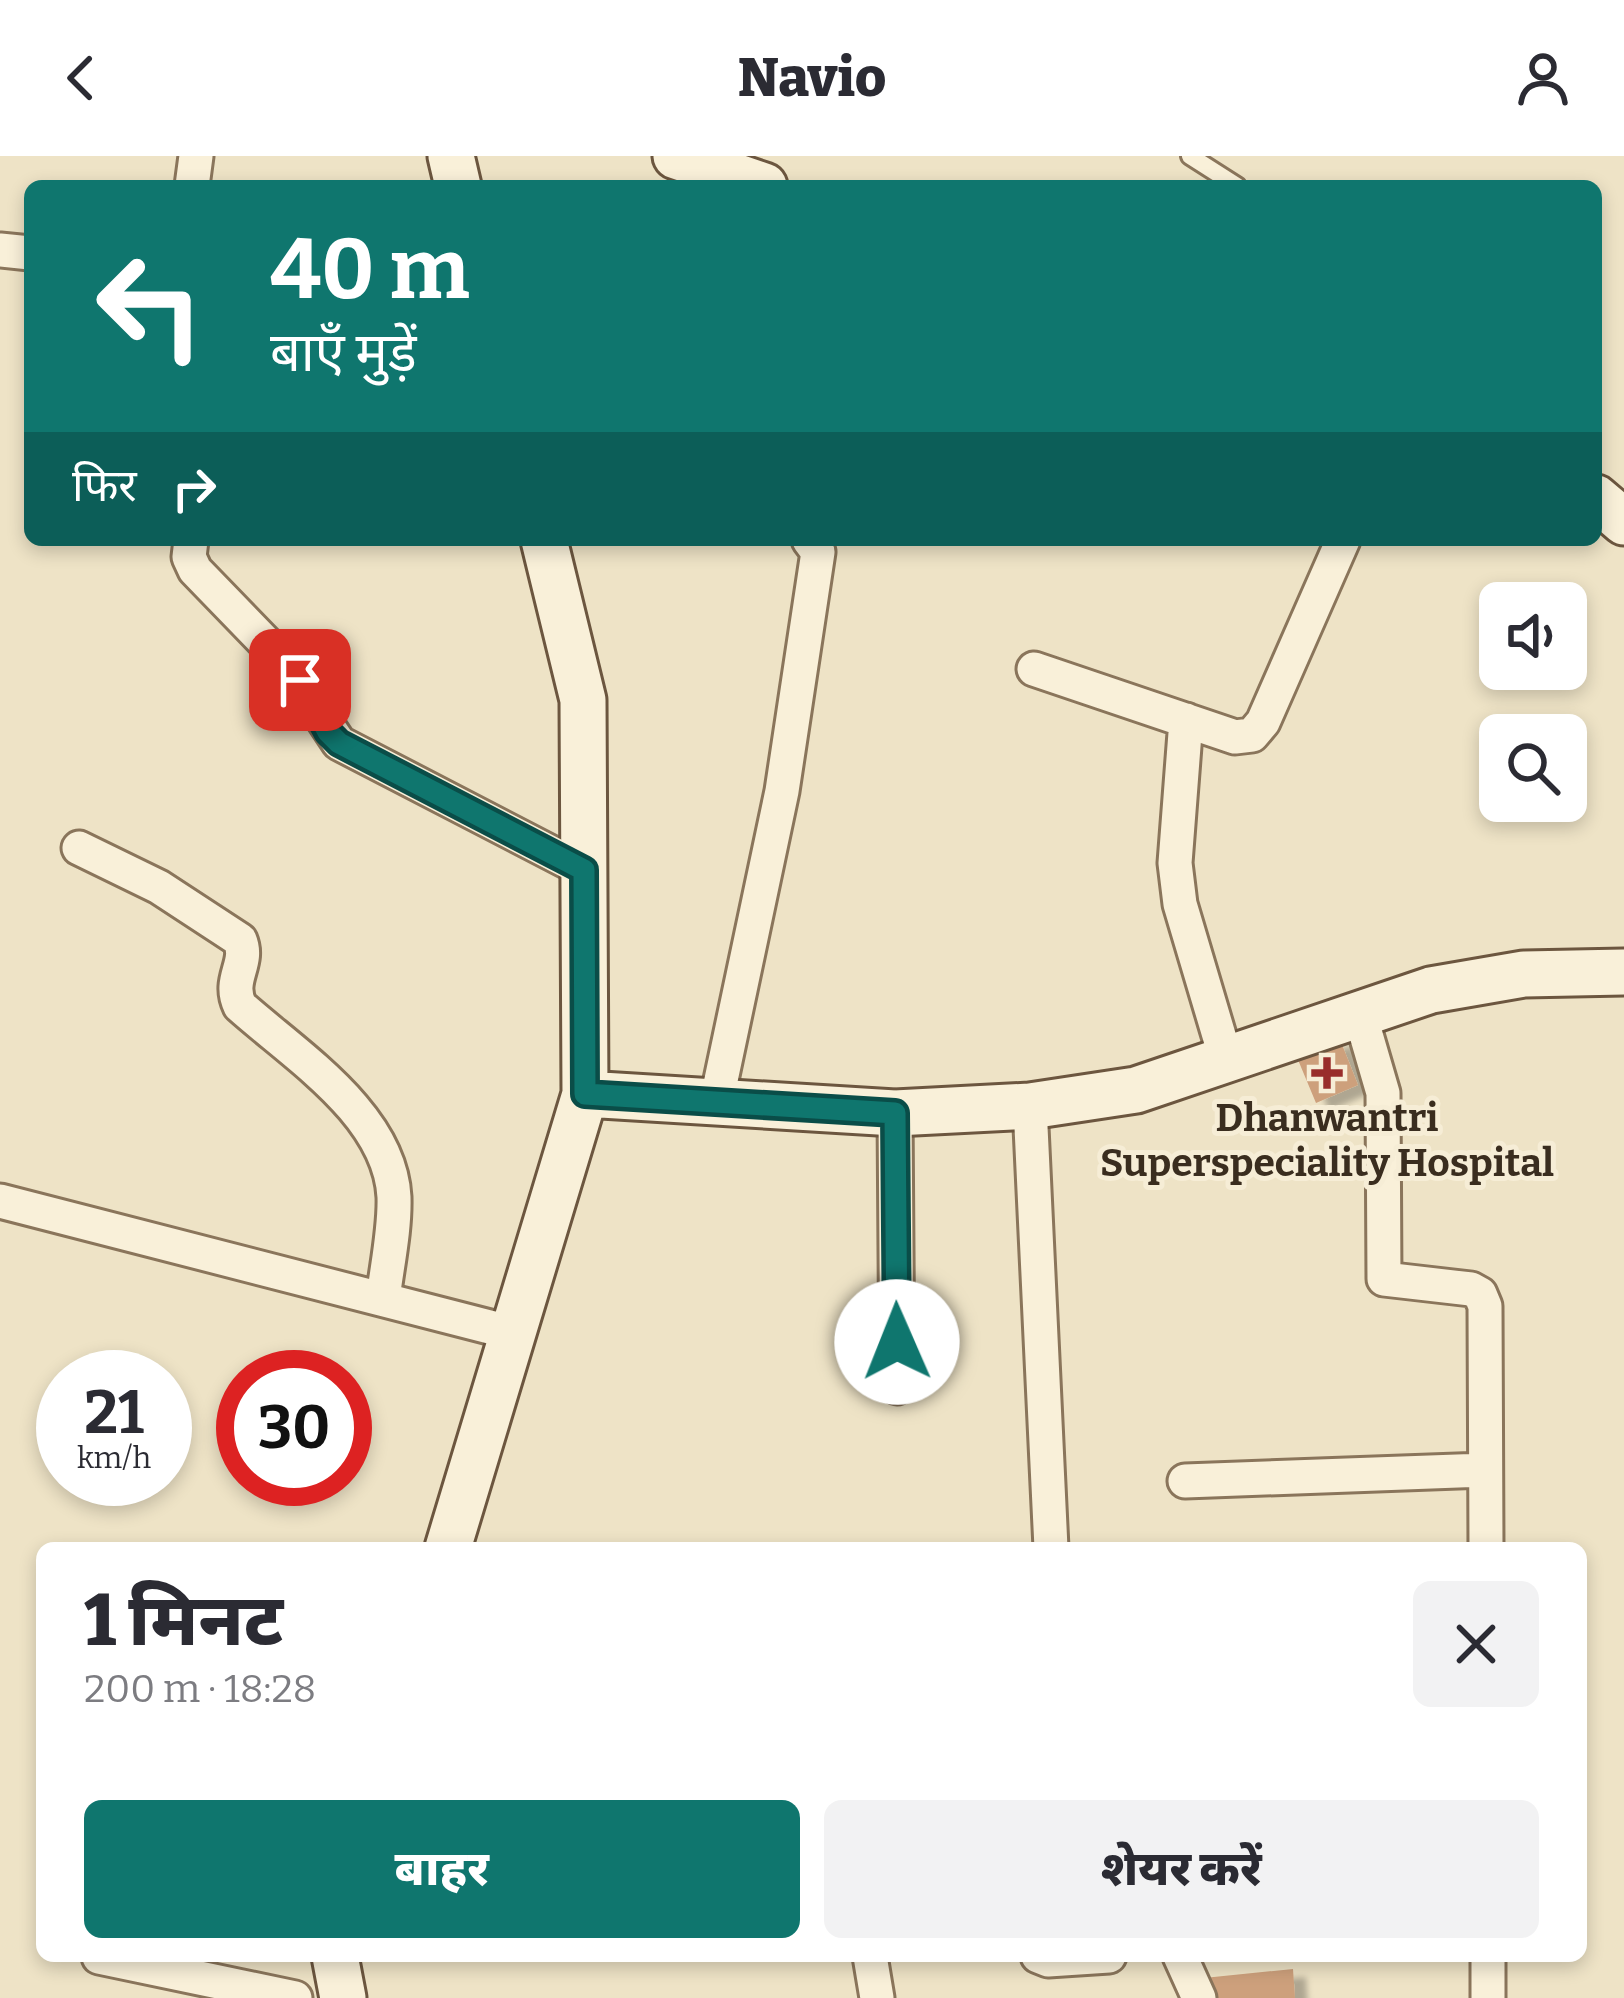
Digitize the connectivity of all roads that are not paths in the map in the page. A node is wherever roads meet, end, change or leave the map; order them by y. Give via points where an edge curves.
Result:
1 (676, 156) edge
2 (1190, 156) edge
3 (746, 180) edge
4 (1228, 180) edge
5 (190, 546) edge
6 (546, 546) edge
7 (814, 546) edge
8 (1339, 546) edge
9 (1034, 669) dead end
10 (1186, 720) junction
11 (79, 848) dead end
12 (584, 870) junction
13 (1624, 972) edge
14 (1360, 1014) junction
15 (1226, 1059) junction
16 (585, 1094) junction
17 (717, 1099) junction
18 (1030, 1106) junction
19 (895, 1113) junction
20 (0, 1201) edge
21 (383, 1299) junction
22 (513, 1333) junction
23 (897, 1388) dead end
24 (1485, 1470) junction
25 (1184, 1481) dead end
26 (450, 1542) edge
27 (1051, 1542) edge
28 (1486, 1542) edge
29 (123, 1962) edge
30 (336, 1962) edge
31 (871, 1962) edge
32 (1183, 1962) edge
33 (1488, 1962) edge
34 (296, 1998) edge
35 (343, 1998) edge
36 (877, 1998) edge
37 (1199, 1998) edge
38 (1488, 1998) edge

1 - 3 street
2 - 4 lane
5 - 12 street via 195,570 289,665 339,743
6 - 12 street via 584,700
7 - 17 street via 782,790
8 - 10 street via 1252,735
9 - 10 street
10 - 15 street via 1177,883
11 - 21 street via 159,886 240,940 233,988 240,1006 375,1132 394,1198
12 - 16 street
13 - 14 street via 1525,974 1431,990
14 - 15 street
14 - 24 street via 1383,1093 1384,1279 1480,1294
15 - 18 street via 1136,1090
16 - 17 street
16 - 22 street
17 - 19 street
18 - 19 street
18 - 27 street
19 - 23 street
20 - 21 street
21 - 22 street
22 - 26 street
24 - 25 street
24 - 28 street
29 - 34 street
30 - 35 street
31 - 36 street
32 - 37 street
33 - 38 street

